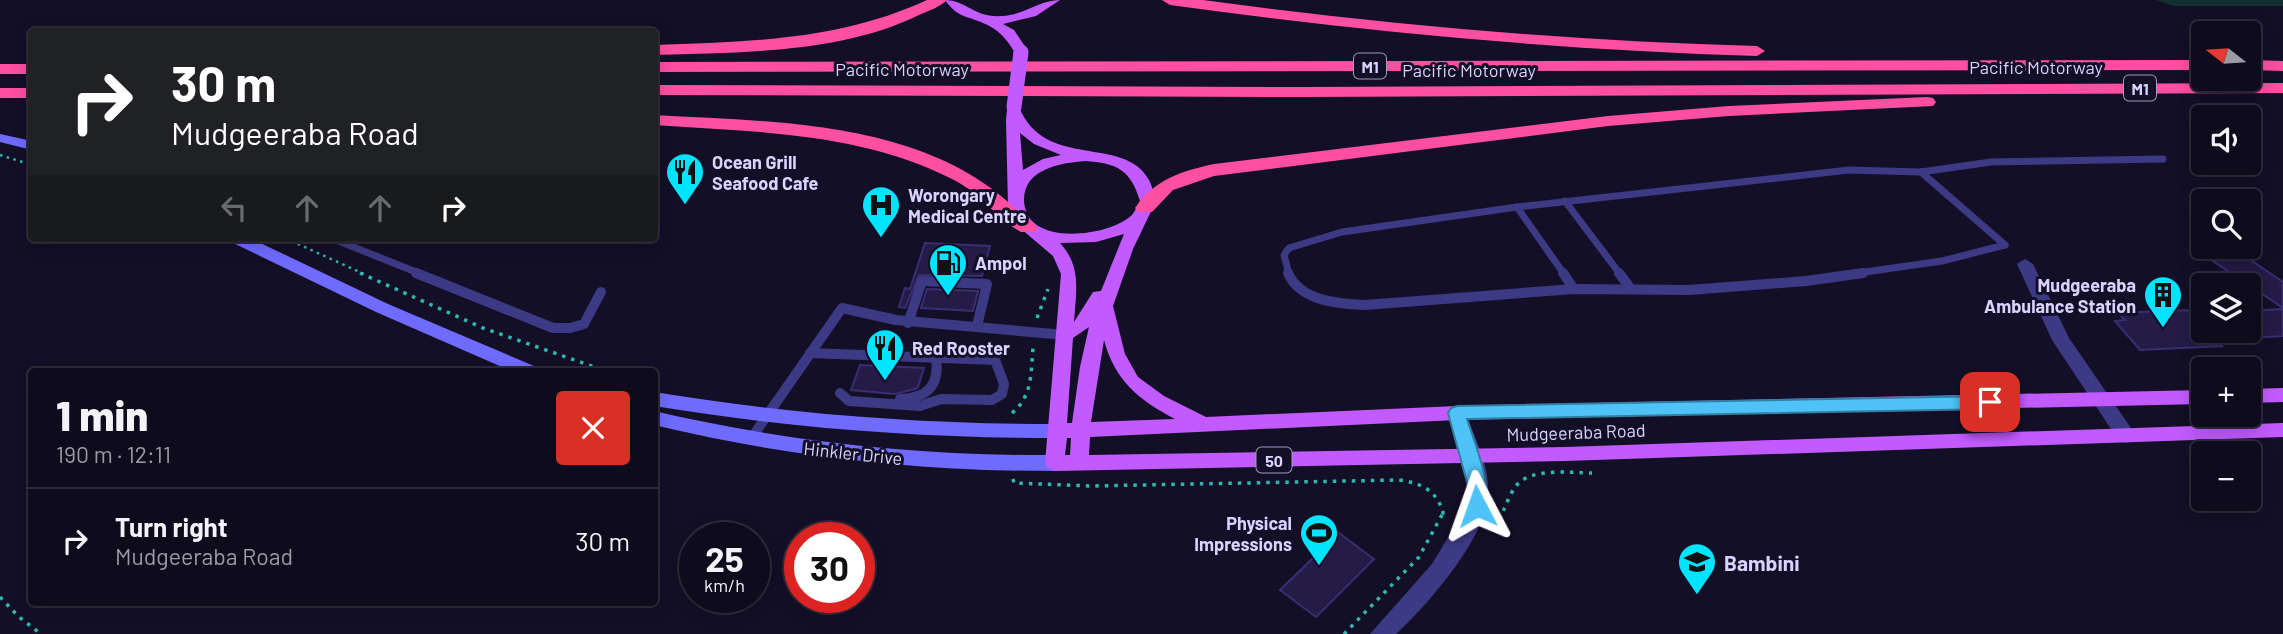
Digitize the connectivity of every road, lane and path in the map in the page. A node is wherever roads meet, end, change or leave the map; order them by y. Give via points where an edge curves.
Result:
1 (908, 0) edge
2 (939, 0) edge
3 (951, 0) edge
4 (1170, 0) edge
5 (1051, 3) edge
6 (979, 18) junction
7 (727, 46) junction
8 (658, 50) edge
9 (1021, 51) junction
10 (2085, 65) junction
11 (2191, 65) edge
12 (2261, 65) edge
13 (2283, 66) edge
14 (658, 67) edge
15 (0, 69) edge
16 (28, 69) edge
17 (1997, 88) junction
18 (2283, 88) edge
19 (658, 90) edge
20 (0, 93) edge
21 (28, 93) edge
22 (1014, 109) junction
23 (658, 120) edge
24 (0, 138) edge
25 (28, 145) edge
26 (0, 155) edge
27 (1098, 157) junction
28 (2163, 159) dead end
29 (28, 164) edge
30 (1921, 172) junction
31 (1015, 193) junction
32 (1565, 201) junction
33 (1517, 206) junction
34 (1144, 210) junction
35 (1029, 228) junction
36 (245, 242) edge
37 (294, 242) edge
38 (341, 242) edge
39 (2025, 264) dead end
40 (1115, 269) junction
41 (1049, 285) dead end
42 (1574, 289) junction
43 (1631, 289) junction
44 (601, 292) dead end
45 (1104, 302) junction
46 (908, 323) junction
47 (977, 326) junction
48 (1035, 335) junction
49 (1065, 335) junction
50 (810, 353) junction
51 (936, 358) junction
52 (521, 368) edge
53 (596, 368) edge
54 (2283, 395) edge
55 (2261, 396) edge
56 (2191, 397) edge
57 (658, 400) edge
58 (2100, 400) junction
59 (1457, 413) junction
60 (1011, 414) dead end
61 (764, 418) junction
62 (658, 419) edge
63 (1200, 422) junction
64 (1081, 430) junction
65 (2283, 430) edge
66 (1056, 431) junction
67 (2126, 436) junction
68 (750, 440) junction
69 (1469, 456) junction
70 (1055, 463) junction
71 (1079, 463) junction
72 (1605, 472) dead end
73 (1013, 477) dead end
74 (1443, 513) junction
75 (1452, 514) dead end
76 (1489, 519) dead end
77 (0, 597) edge
78 (41, 634) edge
79 (1344, 634) edge
80 (1381, 634) edge

1 - 7 highway via 829,29
2 - 7 highway via 850,32
3 - 6 main road via 960,10
4 - 10 highway via 1559,41 1723,50 2030,55
5 - 6 main road via 1018,18
5 - 9 main road via 1035,19
6 - 9 main road via 1005,30
7 - 8 highway
9 - 22 main road, bridge
10 - 11 highway, Pacific Motorway / M1
10 - 14 highway, Pacific Motorway / M1
12 - 13 highway
15 - 16 highway
17 - 18 highway, Pacific Motorway / M1
17 - 19 highway, Pacific Motorway / M1
17 - 34 highway via 1965,101 1608,121 1214,170 1167,184
20 - 21 highway
22 - 27 main road via 1021,126 1041,142
22 - 31 main road
23 - 35 highway via 825,135 896,150 941,166 979,187
24 - 25 main road
26 - 29 path
27 - 31 main road via 1047,163 1023,178
27 - 34 main road via 1117,162 1138,176 1146,190
28 - 30 lane via 1991,162
30 - 32 lane via 1849,170
30 - 43 lane via 2006,245 1942,261 1806,281 1689,290
31 - 35 main road via 1019,217
32 - 33 lane
32 - 43 lane
33 - 42 lane
33 - 42 lane via 1342,232 1289,247 1284,259 1294,285 1301,290 1354,305
34 - 35 main road via 1124,228 1101,237 1066,238
34 - 40 main road
35 - 49 main road via 1054,245 1066,264
36 - 52 main road
37 - 53 path via 474,324
38 - 44 lane via 552,328 584,324
39 - 58 street via 2061,340
40 - 45 main road
40 - 49 main road via 1082,325
41 - 48 path
42 - 43 lane
45 - 63 main road via 1115,354 1128,377 1160,403
45 - 64 main road via 1089,358
46 - 47 lane
46 - 47 lane via 922,281 986,284
46 - 50 lane via 842,308
47 - 48 lane
48 - 49 lane
48 - 60 path via 1027,395
49 - 66 main road
50 - 51 lane
50 - 61 lane
51 - 51 lane via 936,381 922,398 849,396 839,390 849,401 914,405 941,399 992,400 1002,394 995,360
54 - 55 main road
56 - 58 main road, Mudgeeraba Road
57 - 61 main road, Hinkler Drive
58 - 59 main road, Mudgeeraba Road
58 - 67 street
59 - 63 main road, Mudgeeraba Road
59 - 69 street
61 - 66 main road, Hinkler Drive via 941,431
61 - 68 lane
62 - 68 main road, Hinkler Drive
63 - 64 main road, Mudgeeraba Road
64 - 66 main road, Mudgeeraba Road
64 - 71 main road
65 - 67 main road, Mudgeeraba Road / 50
66 - 70 main road
67 - 69 main road, Mudgeeraba Road / 50
68 - 70 main road, Hinkler Drive via 906,459
69 - 71 main road, Mudgeeraba Road / 50
69 - 80 street via 1478,496 1473,516 1430,581
70 - 71 main road, Mudgeeraba Road / 50
72 - 76 path via 1522,480 1499,521
73 - 74 path via 1014,483 1090,486 1399,481 1429,488 1440,500
74 - 75 path
74 - 79 path via 1419,557
77 - 78 path

